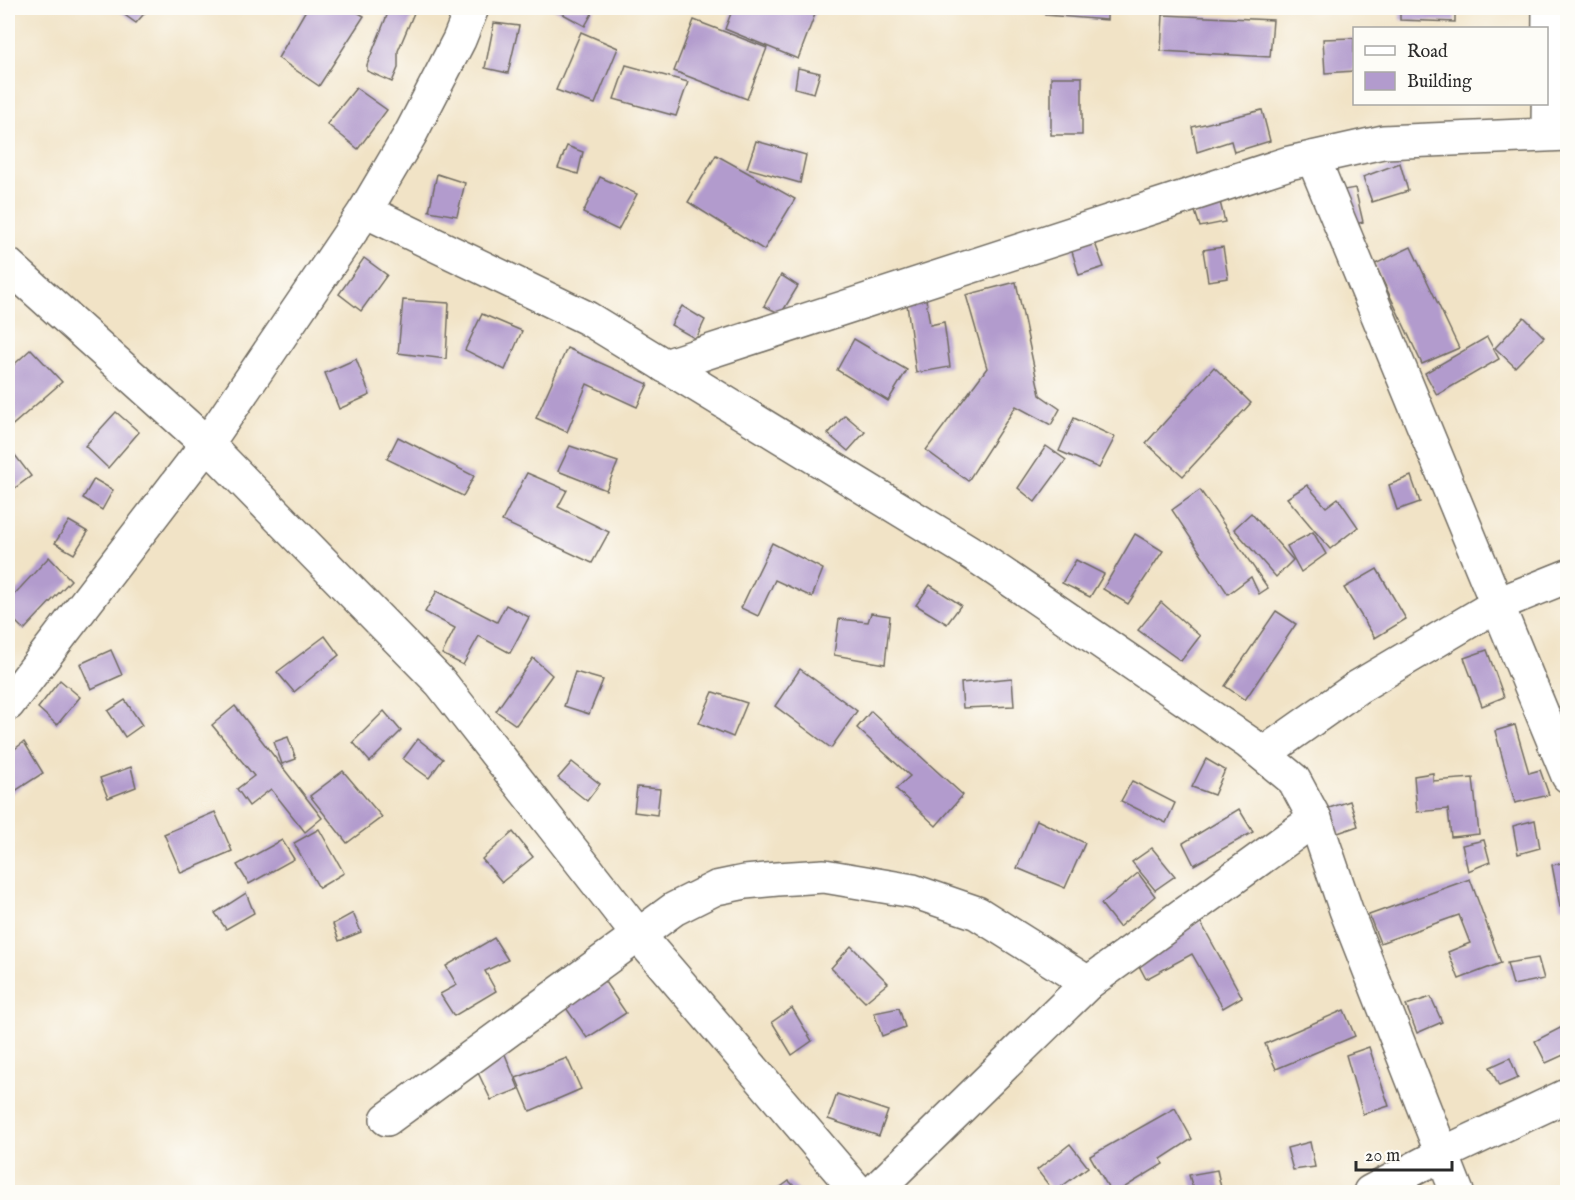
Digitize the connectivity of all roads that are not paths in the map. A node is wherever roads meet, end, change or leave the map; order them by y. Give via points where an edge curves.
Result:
1 (472, 8) edge
2 (1549, 8) edge
3 (1558, 134) edge
4 (1313, 158) junction
5 (365, 211) junction
6 (8, 265) edge
7 (665, 366) junction
8 (207, 444) junction
9 (1568, 576) edge
10 (1498, 604) junction
11 (8, 704) edge
12 (1263, 754) junction
13 (1568, 776) edge
14 (1315, 819) junction
15 (639, 936) junction
16 (1088, 983) junction
17 (1568, 1095) edge
18 (387, 1119) dead end
19 (1442, 1154) junction
20 (858, 1192) edge
21 (874, 1192) edge
22 (1370, 1192) edge
23 (1456, 1192) edge

1 - 5 street via 411,133
2 - 3 street
3 - 4 street via 1383,142
4 - 7 street
4 - 10 street
5 - 7 street via 587,318
5 - 8 street
6 - 8 street
7 - 12 street via 973,554
8 - 11 street
8 - 15 street via 441,683
9 - 10 street
10 - 12 street via 1358,687
10 - 13 street
12 - 14 street via 1294,780
14 - 16 street
14 - 19 street via 1346,910
15 - 16 street via 674,909 716,888 824,876 914,891 977,913
15 - 18 street
15 - 20 street
16 - 21 street
17 - 19 street
19 - 22 street
19 - 23 street

